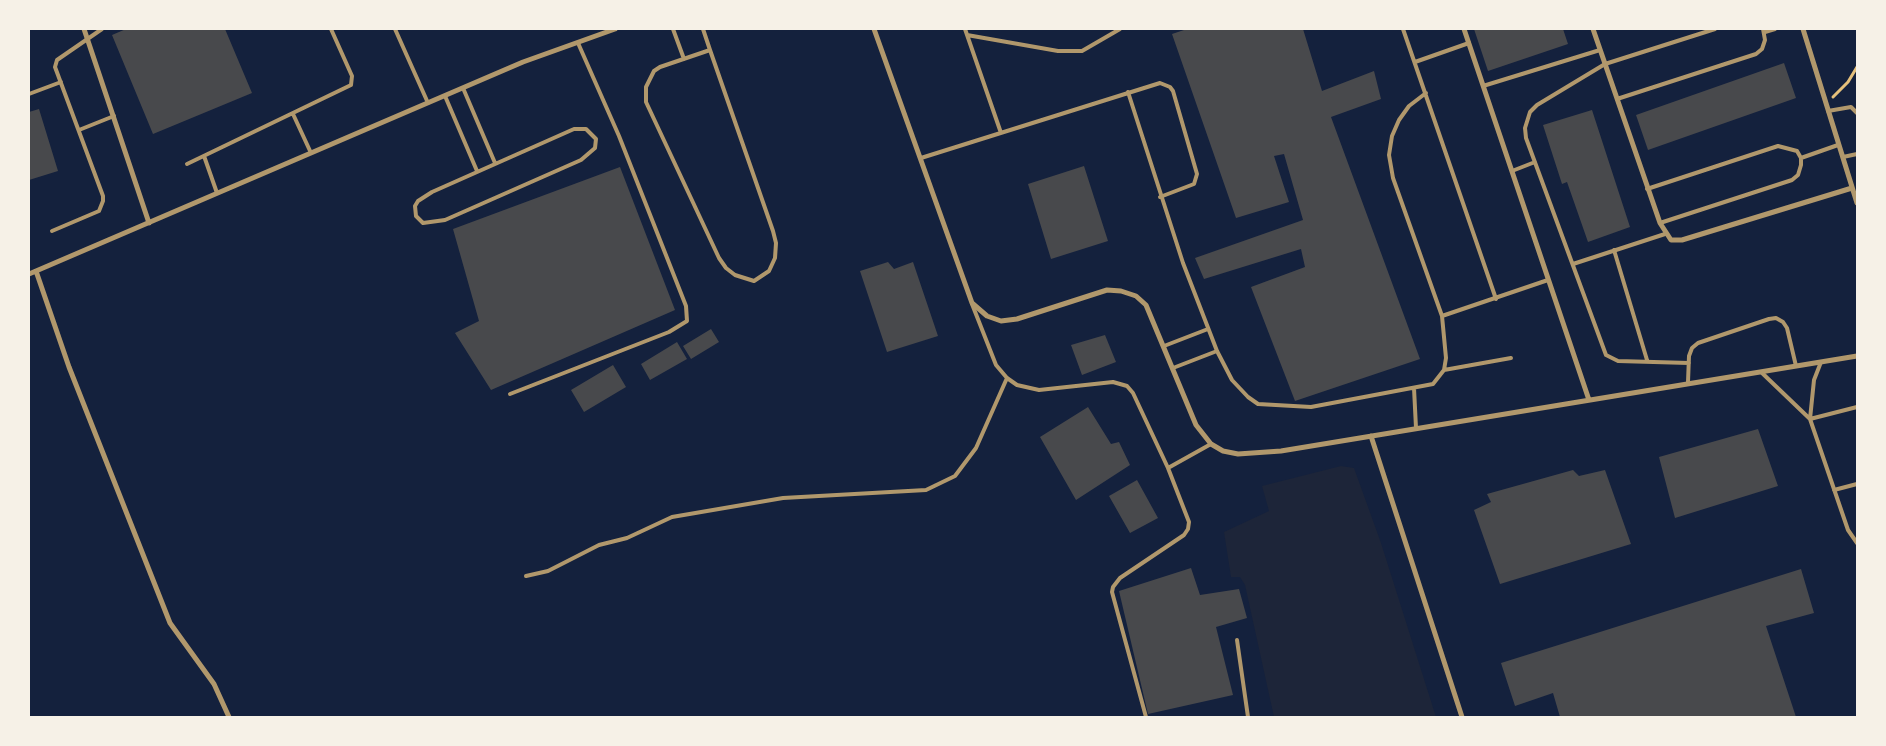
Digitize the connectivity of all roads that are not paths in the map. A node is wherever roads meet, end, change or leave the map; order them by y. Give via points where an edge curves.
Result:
1 (84, 29) edge
2 (102, 29) edge
3 (331, 29) edge
4 (394, 29) edge
5 (615, 29) edge
6 (673, 29) edge
7 (703, 29) edge
8 (874, 29) edge
9 (965, 29) edge
10 (1120, 29) edge
11 (1403, 29) edge
12 (1464, 29) edge
13 (1593, 29) edge
14 (1715, 29) edge
15 (1776, 29) edge
16 (1803, 29) edge
17 (1764, 31) edge
18 (967, 35) junction
19 (87, 38) junction
20 (578, 43) junction
21 (1469, 43) junction
22 (710, 50) junction
23 (1600, 50) junction
24 (684, 59) junction
25 (1414, 62) junction
26 (1605, 64) junction
27 (61, 82) junction
28 (1483, 86) junction
29 (464, 88) junction
30 (1128, 92) junction
31 (1426, 93) junction
32 (29, 94) edge
33 (444, 96) junction
34 (1617, 99) junction
35 (428, 103) junction
36 (1827, 108) junction
37 (1857, 113) edge
38 (293, 114) junction
39 (114, 116) junction
40 (79, 130) junction
41 (1001, 133) junction
42 (1838, 145) junction
43 (311, 153) junction
44 (1857, 154) edge
45 (204, 156) junction
46 (1842, 157) junction
47 (921, 158) junction
48 (1801, 158) junction
49 (1535, 162) junction
50 (495, 163) junction
51 (187, 164) dead end
52 (477, 171) junction
53 (1512, 171) junction
54 (1852, 188) junction
55 (1648, 189) junction
56 (217, 193) junction
57 (1160, 197) junction
58 (1857, 203) edge
59 (149, 222) junction
60 (1660, 223) junction
61 (52, 231) dead end
62 (1665, 234) junction
63 (1614, 250) junction
64 (1572, 264) junction
65 (36, 270) junction
66 (29, 274) edge
67 (1548, 280) junction
68 (1496, 299) junction
69 (972, 303) junction
70 (1442, 316) junction
71 (1208, 328) junction
72 (1164, 346) junction
73 (1217, 351) junction
74 (1857, 356) edge
75 (1511, 358) dead end
76 (1647, 360) junction
77 (1821, 362) junction
78 (1689, 363) junction
79 (1796, 366) junction
80 (1173, 368) junction
81 (1444, 370) junction
82 (1760, 372) junction
83 (1007, 378) junction
84 (1688, 382) junction
85 (1414, 388) junction
86 (510, 394) dead end
87 (1589, 400) junction
88 (1857, 407) edge
89 (1810, 419) junction
90 (1416, 428) junction
91 (1370, 436) junction
92 (1211, 444) junction
93 (1168, 468) junction
94 (1857, 484) edge
95 (1834, 490) junction
96 (1857, 543) edge
97 (526, 576) dead end
98 (1237, 640) dead end
99 (230, 717) edge
100 (1146, 717) edge
101 (1248, 717) edge
102 (1462, 717) edge

1 - 19 street
2 - 19 lane
3 - 38 lane via 352,76 351,85
4 - 35 lane
5 - 20 street
6 - 24 lane
7 - 22 lane
8 - 47 street
9 - 18 lane
10 - 18 lane via 1082,51 1058,51
11 - 25 lane
12 - 21 street
13 - 23 street
14 - 26 lane
15 - 17 lane
16 - 36 street
17 - 34 lane via 1762,49 1756,54
18 - 41 lane
19 - 27 lane via 57,60 55,67
19 - 39 street
20 - 29 street via 523,62
20 - 86 lane via 686,306 687,321 670,332
21 - 25 lane
21 - 28 street
22 - 24 lane
22 - 24 lane via 776,243 775,258 769,271 754,281 735,275 719,258 646,102 646,87 654,71
23 - 26 street
23 - 28 lane
25 - 31 lane
26 - 34 street
26 - 49 lane via 1530,112 1525,128
27 - 32 lane
27 - 40 lane
28 - 53 street
29 - 33 street
29 - 50 lane
30 - 41 lane
30 - 57 lane
30 - 57 lane via 1160,83 1173,91 1197,180 1189,187
31 - 68 lane
31 - 70 lane via 1409,106 1400,120 1392,136 1389,155 1393,178
33 - 35 street
33 - 52 lane
34 - 55 street
35 - 43 street
36 - 37 lane via 1851,107
36 - 42 street
38 - 43 lane
38 - 45 lane
39 - 40 lane
39 - 59 street
40 - 61 lane via 103,201 99,211
41 - 47 lane
42 - 46 street
42 - 48 lane
43 - 56 street
44 - 46 lane
45 - 51 lane
45 - 56 lane
46 - 54 street
47 - 69 street
48 - 55 lane via 1797,151 1778,146
48 - 60 lane via 1798,175 1792,180
49 - 53 lane
49 - 64 lane
50 - 52 lane
50 - 52 lane via 574,130 586,129 596,139 595,148 581,160 445,220 429,224 418,220 415,211 418,200
53 - 67 street
54 - 58 street
54 - 62 street via 1682,240 1670,240
55 - 60 street
56 - 59 street
57 - 71 lane
59 - 65 street
60 - 62 street
62 - 63 lane
63 - 64 lane
63 - 76 lane
64 - 76 lane via 1606,355 1618,361
65 - 66 street
65 - 99 street via 69,367 170,623 214,684
67 - 68 lane
67 - 87 street
68 - 70 lane
69 - 72 street via 987,316 1001,322 1107,290 1121,291 1136,296 1146,305
69 - 83 lane via 987,347
70 - 81 lane
71 - 72 lane
71 - 73 lane
72 - 80 street
73 - 80 lane
73 - 85 lane via 1232,380 1258,404 1312,407
74 - 77 street
75 - 81 lane
76 - 78 lane
77 - 79 street
77 - 89 lane via 1814,380
78 - 79 lane via 1692,348 1698,343 1776,318 1787,328
78 - 84 lane
79 - 82 street
80 - 92 street via 1196,425
81 - 85 lane via 1433,384
82 - 84 street
82 - 89 lane
83 - 93 lane via 1029,389 1039,390 1113,382 1123,384 1133,393
83 - 97 lane via 976,448 954,476 926,490 783,498 672,517 627,538 599,545 548,572
84 - 87 street
85 - 90 lane
87 - 90 street
88 - 89 lane
89 - 95 lane
90 - 91 street
91 - 92 street via 1238,454
91 - 102 street
92 - 93 lane
93 - 100 lane via 1189,522 1188,529 1184,536 1120,578 1112,592
94 - 95 lane
95 - 96 lane via 1848,530
98 - 101 lane

